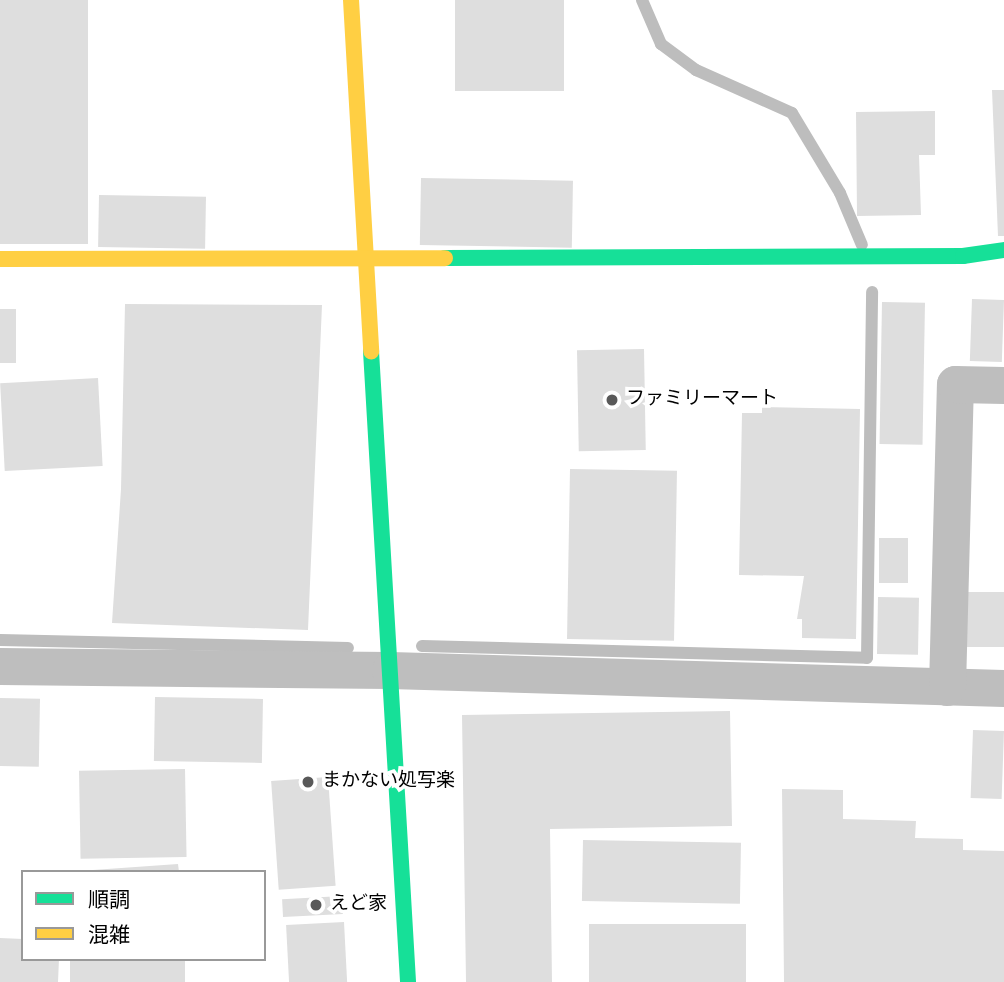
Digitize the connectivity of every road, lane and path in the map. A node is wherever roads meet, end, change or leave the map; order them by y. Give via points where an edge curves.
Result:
1 (351, 0) edge
2 (1004, 250) edge
3 (365, 258) junction
4 (0, 260) edge
5 (1004, 385) edge
6 (0, 666) edge
7 (390, 670) junction
8 (947, 687) junction
9 (1004, 688) edge
10 (408, 982) edge

1 - 3 street
2 - 3 street via 949,256
3 - 4 street
3 - 7 street
5 - 8 street via 955,384
6 - 7 street
7 - 8 street
7 - 10 street
8 - 9 street

